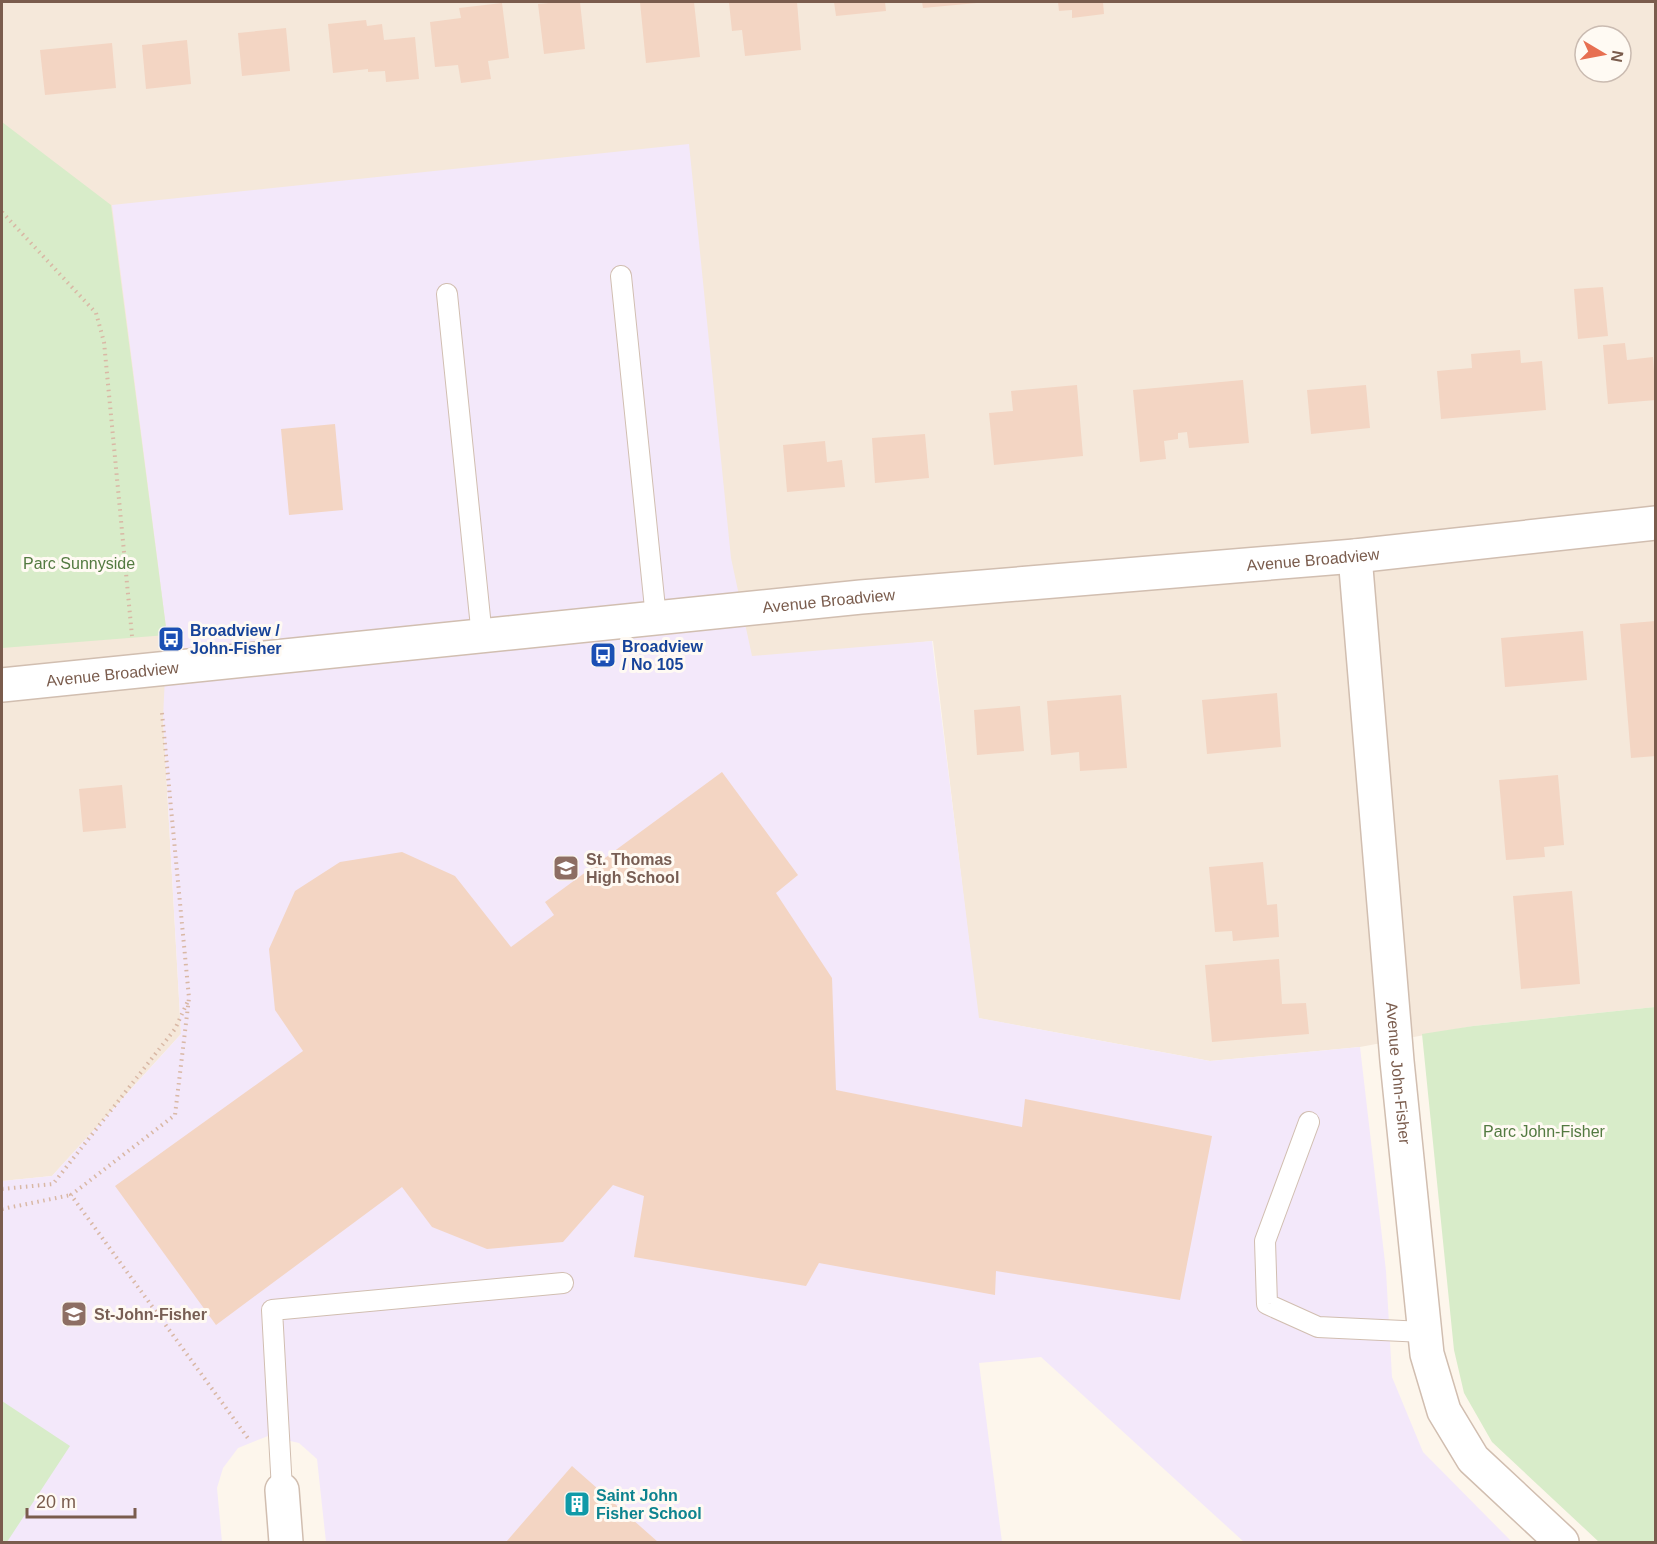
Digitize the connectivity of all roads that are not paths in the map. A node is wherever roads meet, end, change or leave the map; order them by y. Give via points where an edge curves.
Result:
1 (621, 276) dead end
2 (447, 294) dead end
3 (1656, 523) edge
4 (1355, 556) junction
5 (656, 618) junction
6 (482, 636) junction
7 (2, 685) edge
8 (1309, 1122) dead end
9 (563, 1283) dead end
10 (1424, 1332) junction
11 (282, 1490) joint
12 (286, 1542) edge
13 (1562, 1542) edge

1 - 5 lane
2 - 6 lane
3 - 4 street, Avenue Broadview
4 - 5 street, Avenue Broadview
4 - 10 street, Avenue John-Fisher
5 - 6 street, Avenue Broadview
6 - 7 street, Avenue Broadview
8 - 10 lane via 1265,1241 1267,1304 1318,1327
9 - 11 lane via 272,1310
10 - 13 street, Avenue John-Fisher via 1444,1412 1473,1459
11 - 12 street

